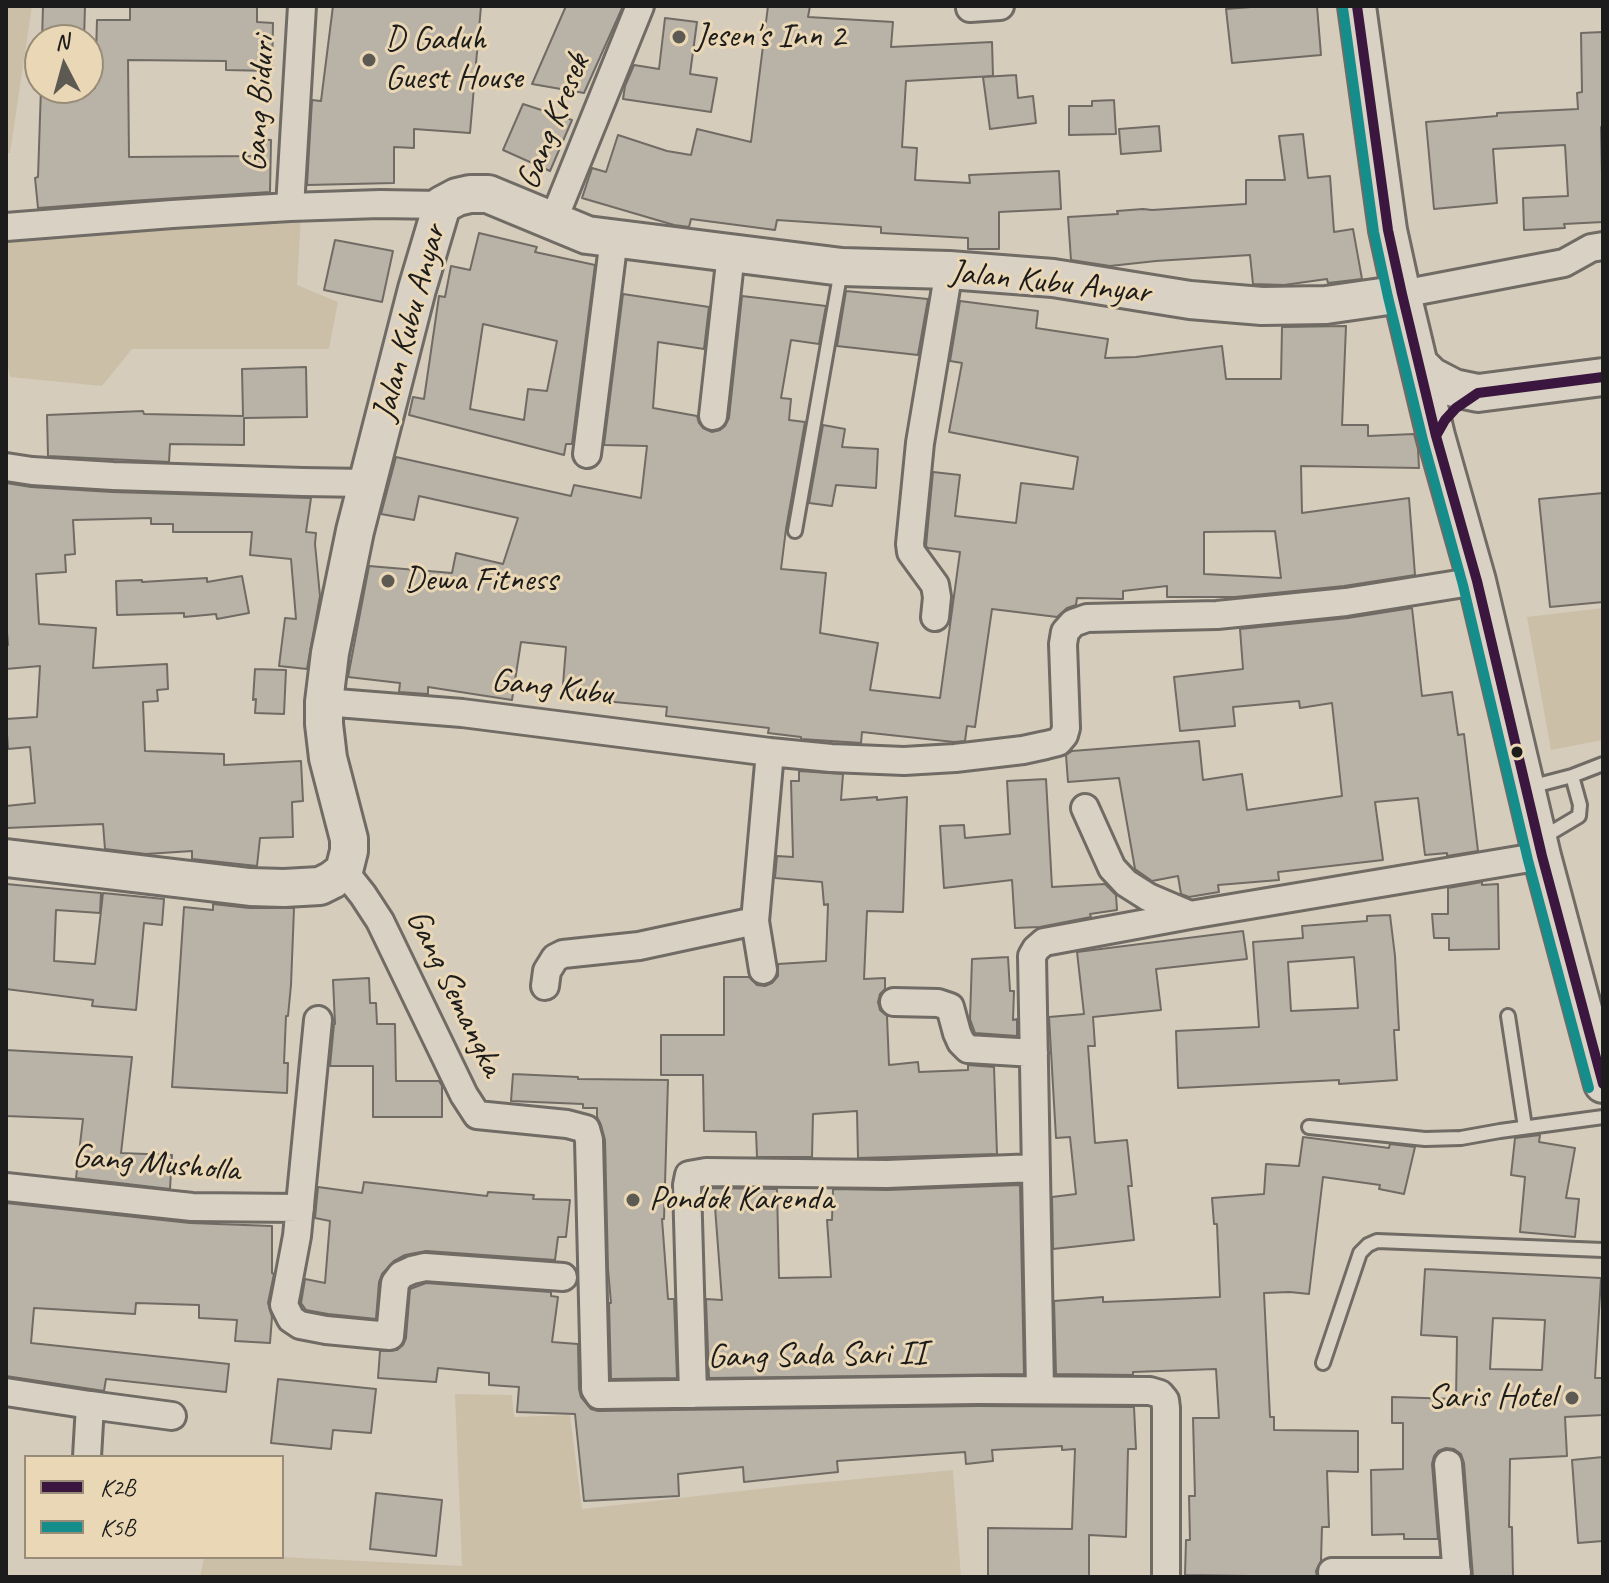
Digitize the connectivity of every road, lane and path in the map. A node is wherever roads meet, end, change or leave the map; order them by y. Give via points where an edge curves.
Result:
1 (302, 6) edge
2 (640, 6) edge
3 (1000, 6) edge
4 (1357, 6) edge
5 (970, 8) edge
6 (442, 205) junction
7 (290, 207) junction
8 (553, 221) junction
9 (6, 227) edge
10 (614, 238) junction
11 (1603, 246) edge
12 (731, 253) junction
13 (842, 267) junction
14 (949, 270) junction
15 (1402, 294) junction
16 (1419, 364) junction
17 (1603, 377) edge
18 (1478, 393) junction
19 (713, 416) dead end
20 (1436, 436) junction
21 (587, 454) dead end
22 (6, 467) edge
23 (367, 483) junction
24 (795, 531) dead end
25 (1477, 581) junction
26 (935, 617) dead end
27 (324, 702) junction
28 (770, 752) junction
29 (1603, 764) edge
30 (1572, 776) junction
31 (1527, 788) junction
32 (1085, 808) dead end
33 (1541, 848) junction
34 (6, 858) edge
35 (344, 871) junction
36 (1190, 915) junction
37 (755, 921) junction
38 (763, 970) dead end
39 (545, 986) dead end
40 (894, 1002) dead end
41 (1508, 1016) dead end
42 (318, 1020) dead end
43 (1034, 1053) junction
44 (1600, 1063) edge
45 (1603, 1117) edge
46 (1309, 1127) dead end
47 (1525, 1127) junction
48 (1036, 1168) junction
49 (6, 1187) edge
50 (300, 1208) junction
51 (1603, 1250) edge
52 (563, 1277) dead end
53 (1323, 1363) dead end
54 (1040, 1390) junction
55 (6, 1392) edge
56 (597, 1393) joint
57 (693, 1394) junction
58 (90, 1405) junction
59 (172, 1416) dead end
60 (87, 1455) edge
61 (1448, 1464) dead end
62 (1332, 1572) dead end
63 (1457, 1575) edge
64 (1166, 1577) edge

1 - 7 street, Gang Biduri
2 - 8 street, Gang Kresek
3 - 5 street
4 - 15 street
6 - 7 street
6 - 8 street, Jalan Kubu Anyar via 457,197 488,194
6 - 23 street, Jalan Kubu Anyar
7 - 9 street
8 - 10 street, Jalan Kubu Anyar via 587,235
10 - 12 street, Jalan Kubu Anyar
10 - 21 street
11 - 15 street via 1564,263
12 - 13 street, Jalan Kubu Anyar
12 - 19 street
13 - 14 street, Jalan Kubu Anyar
13 - 24 lane
14 - 15 street, Jalan Kubu Anyar via 1262,306 1326,305
14 - 26 street via 920,443 910,544 935,585
15 - 16 street
16 - 18 street via 1454,388
16 - 20 street
17 - 18 street
18 - 20 street via 1456,408
20 - 25 street
22 - 23 street via 113,476
23 - 27 street, Jalan Kubu Anyar via 341,594
25 - 28 street, Gang Kubu via 1346,602 1073,623 1063,644 1066,728 1058,742 1046,745 904,761
25 - 31 street
27 - 28 street, Gang Kubu via 462,713
27 - 35 street, Jalan Kubu Anyar via 328,758 349,839
28 - 37 street
29 - 30 lane
30 - 31 lane
30 - 33 lane via 1579,816
31 - 33 street
32 - 36 street via 1112,868 1126,883
33 - 36 street
33 - 44 street
34 - 35 street via 250,887 320,886
35 - 56 street, Gang Semangka via 380,921 477,1115 586,1129
36 - 43 street via 1044,942 1036,949
37 - 38 street
37 - 39 street via 639,946 563,954 547,971
40 - 43 street via 950,1007 968,1049
41 - 47 lane
42 - 50 street
43 - 48 street
45 - 47 lane
46 - 47 lane via 1425,1139
48 - 54 street
48 - 57 street via 689,1175
49 - 50 street, Gang Musholla via 192,1207
50 - 52 street via 284,1305 300,1325 390,1336 395,1283 401,1275 425,1267
51 - 53 lane via 1377,1241 1360,1253
54 - 57 street, Gang Sada Sari II
54 - 64 street, Gang Sada Sari II via 1150,1391 1165,1400
55 - 58 street
56 - 57 street, Gang Sada Sari II
58 - 59 street
58 - 60 street
61 - 63 street
62 - 63 street

